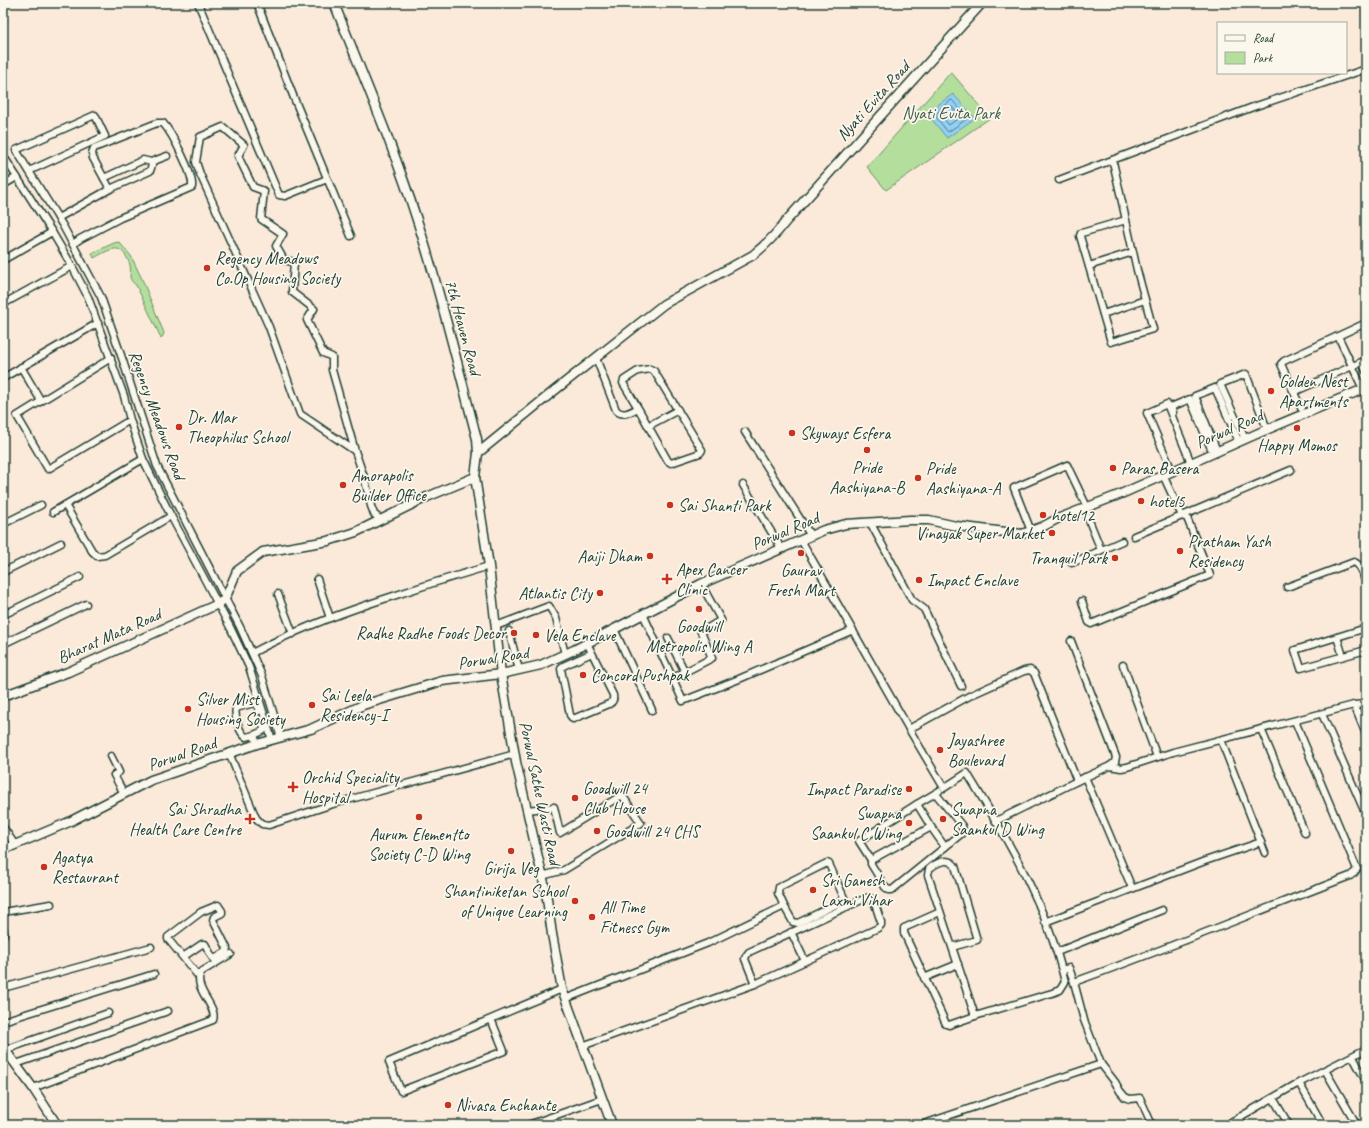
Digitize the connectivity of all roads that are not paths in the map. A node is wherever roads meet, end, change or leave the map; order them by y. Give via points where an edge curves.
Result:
1 (198, 3) edge
2 (257, 3) edge
3 (334, 3) edge
4 (982, 3) edge
5 (1366, 69) edge
6 (167, 156) dead end
7 (6, 160) dead end
8 (1112, 160) junction
9 (151, 162) junction
10 (29, 171) junction
11 (17, 177) junction
12 (104, 178) junction
13 (327, 179) junction
14 (1059, 180) dead end
15 (3, 185) edge
16 (110, 190) junction
17 (58, 218) junction
18 (1126, 220) junction
19 (52, 232) junction
20 (351, 236) dead end
21 (73, 244) junction
22 (1133, 252) junction
23 (3, 260) edge
24 (72, 266) junction
25 (1089, 266) junction
26 (1145, 300) junction
27 (3, 304) edge
28 (1103, 314) junction
29 (98, 323) junction
30 (1366, 323) edge
31 (1338, 336) junction
32 (111, 358) junction
33 (596, 358) junction
34 (1364, 361) edge
35 (1352, 366) junction
36 (21, 367) junction
37 (1366, 371) edge
38 (3, 378) edge
39 (1365, 388) edge
40 (1294, 392) junction
41 (41, 401) junction
42 (638, 408) junction
43 (1301, 408) dead end
44 (678, 410) junction
45 (130, 420) junction
46 (648, 426) junction
47 (1267, 429) junction
48 (745, 432) dead end
49 (1242, 440) junction
50 (355, 451) junction
51 (1215, 452) junction
52 (478, 454) junction
53 (143, 459) junction
54 (1192, 462) junction
55 (1291, 470) dead end
56 (1172, 471) junction
57 (1163, 475) junction
58 (476, 477) junction
59 (743, 485) dead end
60 (41, 505) dead end
61 (65, 505) junction
62 (1086, 508) junction
63 (53, 512) dead end
64 (171, 516) junction
65 (1182, 516) junction
66 (381, 520) junction
67 (870, 522) junction
68 (3, 524) edge
69 (1031, 531) junction
70 (811, 536) junction
71 (1134, 536) dead end
72 (801, 540) junction
73 (1122, 541) dead end
74 (61, 543) dead end
75 (781, 548) junction
76 (1101, 550) junction
77 (1072, 563) dead end
78 (489, 566) junction
79 (3, 572) edge
80 (80, 578) dead end
81 (317, 579) dead end
82 (1366, 583) edge
83 (700, 584) junction
84 (1287, 587) dead end
85 (278, 594) dead end
86 (225, 599) junction
87 (1082, 600) dead end
88 (86, 604) dead end
89 (218, 604) junction
90 (643, 614) junction
91 (3, 615) edge
92 (330, 618) junction
93 (496, 626) junction
94 (1366, 628) edge
95 (614, 629) junction
96 (853, 630) junction
97 (509, 631) dead end
98 (293, 634) junction
99 (1337, 637) junction
100 (668, 638) dead end
101 (1071, 641) dead end
102 (587, 643) junction
103 (3, 644) edge
104 (1366, 650) edge
105 (252, 653) junction
106 (592, 653) junction
107 (565, 654) junction
108 (1343, 656) junction
109 (1123, 665) dead end
110 (519, 670) junction
111 (685, 672) junction
112 (501, 674) junction
113 (673, 678) junction
114 (961, 686) dead end
115 (3, 696) edge
116 (1366, 704) edge
117 (1354, 705) junction
118 (652, 710) dead end
119 (1322, 714) junction
120 (1295, 721) junction
121 (909, 729) junction
122 (1261, 729) junction
123 (1366, 734) edge
124 (254, 735) junction
125 (281, 738) junction
126 (272, 740) junction
127 (1221, 740) junction
128 (257, 744) junction
129 (229, 753) junction
130 (515, 754) junction
131 (111, 756) dead end
132 (1157, 757) junction
133 (1110, 766) junction
134 (1085, 777) junction
135 (1077, 781) junction
136 (944, 788) junction
137 (124, 794) junction
138 (936, 794) junction
139 (917, 804) junction
140 (1362, 808) dead end
141 (527, 810) junction
142 (996, 821) junction
143 (3, 826) edge
144 (931, 828) junction
145 (1305, 833) dead end
146 (1261, 842) junction
147 (15, 845) junction
148 (945, 847) junction
149 (3, 850) edge
150 (1265, 853) dead end
151 (871, 860) junction
152 (542, 876) junction
153 (1132, 888) junction
154 (51, 904) dead end
155 (784, 906) junction
156 (1162, 910) dead end
157 (940, 912) junction
158 (3, 913) edge
159 (1045, 922) junction
160 (3, 927) edge
161 (791, 932) junction
162 (3, 936) edge
163 (952, 947) junction
164 (150, 948) dead end
165 (1057, 952) junction
166 (230, 954) dead end
167 (183, 957) junction
168 (805, 961) junction
169 (958, 964) junction
170 (1062, 970) junction
171 (154, 974) dead end
172 (199, 977) junction
173 (924, 978) junction
174 (1074, 982) junction
175 (755, 984) junction
176 (3, 988) edge
177 (562, 989) junction
178 (565, 999) junction
179 (168, 1012) dead end
180 (108, 1013) dead end
181 (975, 1016) junction
182 (491, 1019) junction
183 (3, 1021) edge
184 (582, 1046) junction
185 (4, 1048) edge
186 (1366, 1049) edge
187 (1353, 1056) junction
188 (16, 1064) junction
189 (1101, 1064) junction
190 (1325, 1070) junction
191 (1366, 1081) edge
192 (1299, 1083) junction
193 (33, 1088) junction
194 (1273, 1098) junction
195 (602, 1099) junction
196 (1238, 1117) junction
197 (57, 1125) edge
198 (528, 1125) edge
199 (612, 1125) edge
200 (921, 1125) edge
201 (1152, 1125) edge
202 (1226, 1125) edge
203 (1243, 1125) edge
204 (1289, 1125) edge
205 (1323, 1125) edge
206 (1357, 1125) edge

1 - 13 street via 279,195 285,196
2 - 13 street
3 - 52 street, 7th Heaven Road via 396,158 418,224 477,439
4 - 33 street, Nyati Evita Road via 774,236 753,256 664,304
5 - 8 street via 1253,107
6 - 9 street
7 - 11 street
8 - 14 street
8 - 18 street
9 - 12 street via 143,160
9 - 16 street via 150,171
10 - 10 street, Regency Meadows Road via 105,136 95,115 16,150
10 - 17 street, Regency Meadows Road
11 - 15 street
11 - 19 street
12 - 16 street
12 - 21 street via 93,158 94,148 157,123 163,123 176,141 193,182 192,187 120,218
13 - 20 street
16 - 17 street
17 - 21 street, Regency Meadows Road
18 - 22 street
18 - 25 street via 1081,233
19 - 23 street
19 - 24 street
21 - 86 street, Regency Meadows Road via 101,297 157,466
22 - 25 street
22 - 26 street
24 - 27 street
24 - 29 street
25 - 28 street
26 - 28 street
26 - 28 street via 1153,329 1111,342
29 - 32 street
29 - 36 street
30 - 31 street
31 - 35 street
31 - 40 street via 1284,361 1282,367
32 - 41 street
32 - 45 street
33 - 42 street via 619,414
33 - 52 street, Nyati Evita Road
34 - 35 street
34 - 37 street
35 - 39 street
35 - 40 street
36 - 38 street
36 - 41 street
39 - 47 street, Porwal Road
40 - 43 street
41 - 45 street via 16,416 48,469
42 - 44 street via 623,383 638,371 650,369 654,371
42 - 46 street
44 - 46 street
44 - 46 street via 702,450 700,453 671,463
45 - 53 street
47 - 49 street, Porwal Road
47 - 49 street via 1246,374 1220,384
48 - 70 street
49 - 51 street, Porwal Road
49 - 51 street via 1215,388 1195,396
50 - 50 street via 332,370 332,356 323,353 307,320 314,309 292,292 294,262 284,260 276,246 283,234 261,219 264,191 253,187 238,156 244,145 223,127 200,137 196,162 200,174 269,327 300,414
50 - 66 street via 374,514
51 - 54 street, Porwal Road
51 - 54 street via 1190,399 1171,407
52 - 58 street, 7th Heaven Road
53 - 61 street
53 - 64 street
54 - 56 street, Porwal Road
54 - 56 street via 1167,404 1147,413
55 - 65 street
56 - 57 street, Porwal Road
57 - 62 street, Porwal Road
57 - 65 street
58 - 66 street
58 - 78 street, 7th Heaven Road
59 - 75 street
60 - 68 street
61 - 63 street
61 - 64 street via 97,556 105,555
62 - 69 street, Porwal Road
62 - 69 street via 1067,465 1014,488
62 - 76 street
64 - 89 street
65 - 71 street
65 - 87 street via 1187,518 1210,575 1091,624
66 - 86 street via 328,541 263,552 237,571
67 - 69 street, Porwal Road via 929,520 1010,533 1022,534
67 - 70 street, Porwal Road via 846,524
67 - 114 street via 912,600 924,609
70 - 72 street, Porwal Road
72 - 75 street, Porwal Road
72 - 96 street
73 - 76 street
74 - 79 street
75 - 83 street, Porwal Road
76 - 77 street
78 - 92 street
78 - 93 street, 7th Heaven Road
80 - 91 street
81 - 92 street
82 - 84 street via 1360,566 1354,562
83 - 90 street, Porwal Road
83 - 111 street via 721,621 701,632 712,658
85 - 98 street
86 - 89 street, Bharat Mata Road
86 - 105 street, Regency Meadows Road
88 - 103 street
89 - 115 street, Bharat Mata Road via 68,672
89 - 126 street via 249,667
90 - 95 street, Porwal Road
90 - 113 street
92 - 98 street
93 - 107 street via 549,606 556,618
93 - 112 street, 7th Heaven Road
94 - 99 street
95 - 102 street, Porwal Road
95 - 118 street
96 - 113 street via 739,680 683,701
96 - 121 street
97 - 110 street
98 - 105 street
99 - 108 street
99 - 108 street via 1295,650 1300,668
100 - 111 street
101 - 133 street via 1116,758 1116,762
102 - 106 street
102 - 107 street, Porwal Road
104 - 108 street
105 - 125 street, Regency Meadows Road via 262,676
106 - 106 street via 614,698 609,704 573,719 561,669
107 - 110 street, Porwal Road via 541,665
109 - 132 street
110 - 112 street, Porwal Road
111 - 113 street
112 - 125 street, Porwal Road via 442,681 363,705 311,730
112 - 130 street, Porwal Sathe Wasti Road
116 - 117 street
117 - 119 street
117 - 123 street
119 - 120 street
119 - 140 street
120 - 122 street
120 - 174 street via 1357,869 1354,873 1179,944
121 - 135 street via 970,695 1030,670 1034,673
121 - 136 street
122 - 127 street
122 - 145 street
124 - 124 street via 242,735 236,708 257,704 264,729
124 - 128 street
125 - 126 street, Porwal Road
126 - 128 street, Porwal Road
127 - 132 street
127 - 146 street
128 - 129 street, Porwal Road
129 - 130 street via 256,818 262,824 269,825 333,804
129 - 137 street, Porwal Road via 151,780
130 - 141 street, Porwal Sathe Wasti Road
131 - 137 street via 119,772 114,775
132 - 133 street via 1122,768
133 - 134 street
134 - 135 street
134 - 153 street
135 - 142 street
136 - 138 street
136 - 142 street via 967,773
137 - 147 street, Porwal Road via 69,822
138 - 139 street
138 - 148 street via 962,826 963,831
139 - 144 street
139 - 151 street via 859,841
141 - 152 street, Porwal Sathe Wasti Road
141 - 152 street via 554,807 560,833 622,795 641,823 564,870
142 - 159 street via 1025,874
143 - 147 street
144 - 148 street
144 - 151 street
146 - 150 street
146 - 153 street
147 - 149 street, Porwal Road
148 - 151 street via 892,890 885,887
152 - 177 street, Porwal Sathe Wasti Road
153 - 159 street
154 - 158 street
155 - 155 street via 778,893 779,887 829,864 845,900 798,923 793,922
155 - 178 street via 708,943
156 - 165 street
157 - 163 street
157 - 163 street via 928,872 932,867 947,860 955,866 977,940
157 - 173 street via 903,930
159 - 165 street
160 - 162 street
161 - 168 street
161 - 168 street via 866,898 870,898 875,904 881,922 878,928
161 - 175 street via 749,952 746,956
163 - 169 street
164 - 176 street
165 - 170 street
166 - 172 street via 201,972
167 - 167 street via 168,937 201,912 218,905 222,913 213,920 228,948 226,952 214,960 205,944 202,944
167 - 172 street
168 - 175 street
169 - 173 street
169 - 181 street
170 - 174 street via 1069,968
170 - 181 street via 1065,982 1060,990
171 - 183 street
172 - 193 street via 200,987 214,1013 213,1020
173 - 181 street via 946,1024
174 - 189 street via 1084,1020
175 - 184 street
177 - 178 street, Porwal Sathe Wasti Road
177 - 182 street
178 - 184 street, Porwal Sathe Wasti Road
179 - 188 street
180 - 185 street
182 - 182 street via 389,1062 401,1091 504,1051
184 - 195 street, Porwal Sathe Wasti Road
185 - 188 street
186 - 187 street
187 - 190 street
187 - 191 street
188 - 193 street
189 - 200 street
189 - 201 street via 1125,1097 1140,1098
190 - 192 street
190 - 206 street
192 - 194 street
192 - 205 street
193 - 197 street
194 - 196 street
194 - 204 street
195 - 198 street
195 - 199 street, Porwal Sathe Wasti Road
196 - 202 street
196 - 203 street

